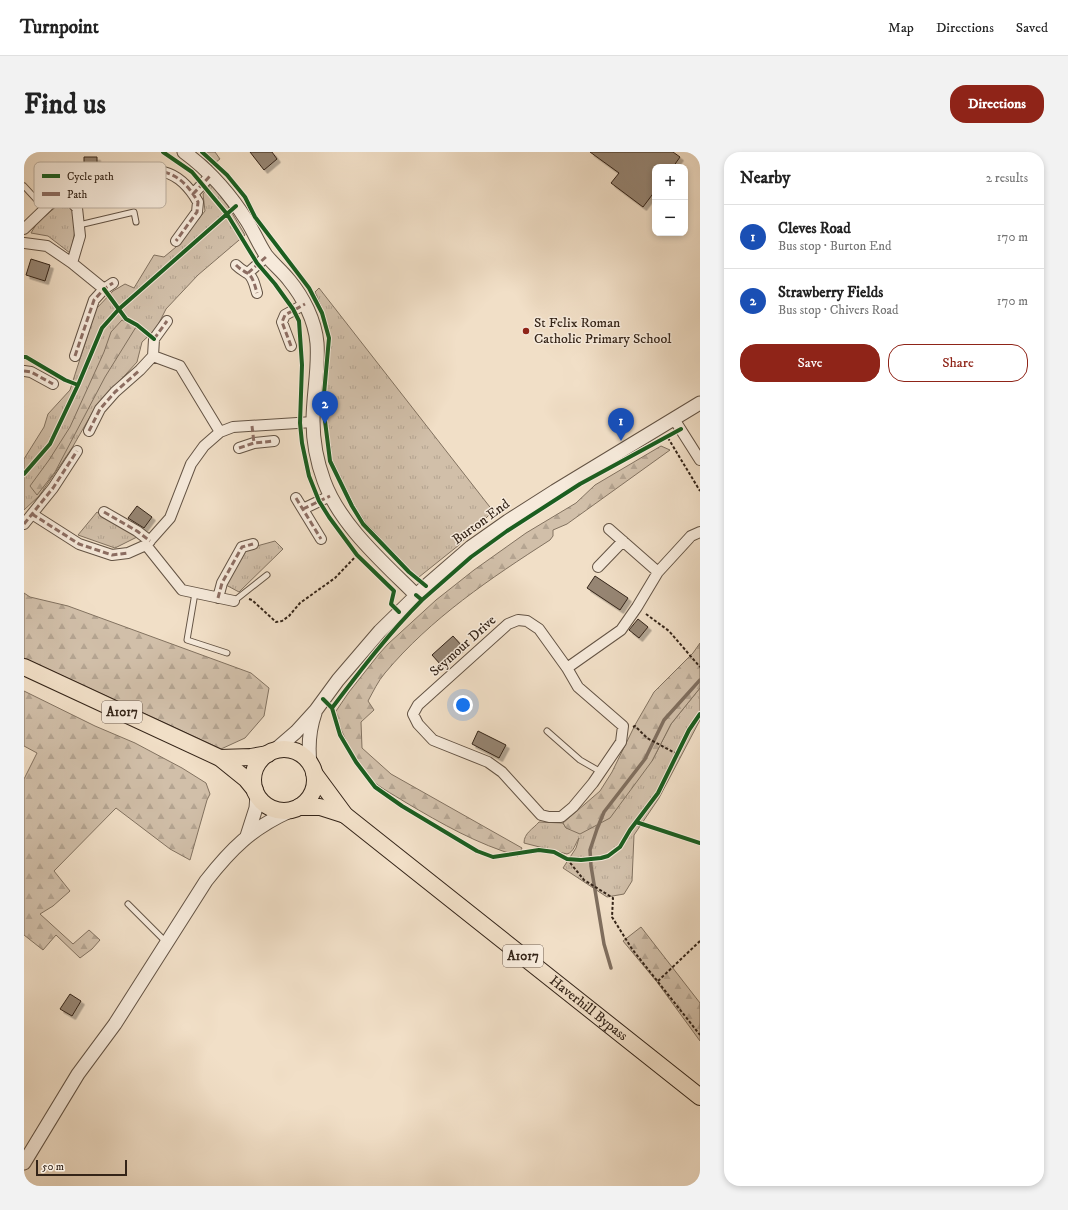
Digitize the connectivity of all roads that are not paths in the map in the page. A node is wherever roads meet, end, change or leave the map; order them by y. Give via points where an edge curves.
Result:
1 (184, 152) edge
2 (166, 173) edge
3 (211, 175) junction
4 (24, 186) edge
5 (193, 194) junction
6 (34, 197) edge
7 (77, 208) edge
8 (45, 209) edge
9 (136, 222) dead end
10 (79, 225) junction
11 (24, 229) edge
12 (176, 241) dead end
13 (24, 243) edge
14 (267, 256) junction
15 (72, 263) junction
16 (236, 265) dead end
17 (248, 273) junction
18 (113, 283) dead end
19 (104, 290) junction
20 (257, 293) dead end
21 (305, 304) junction
22 (168, 320) dead end
23 (291, 346) dead end
24 (75, 356) dead end
25 (153, 356) junction
26 (24, 371) edge
27 (53, 384) dead end
28 (700, 403) edge
29 (313, 422) junction
30 (678, 424) junction
31 (252, 426) junction
32 (89, 431) dead end
33 (220, 432) junction
34 (274, 441) dead end
35 (254, 443) junction
36 (239, 448) dead end
37 (77, 450) dead end
38 (700, 460) edge
39 (330, 496) junction
40 (296, 498) dead end
41 (303, 509) junction
42 (104, 512) dead end
43 (32, 514) junction
44 (24, 524) edge
45 (609, 529) dead end
46 (700, 532) edge
47 (321, 539) dead end
48 (623, 541) junction
49 (148, 543) junction
50 (253, 544) dead end
51 (598, 567) dead end
52 (658, 572) junction
53 (268, 575) dead end
54 (195, 593) junction
55 (416, 595) junction
56 (218, 598) junction
57 (238, 598) joint
58 (227, 653) dead end
59 (24, 667) edge
60 (567, 668) junction
61 (316, 710) junction
62 (547, 731) dead end
63 (271, 752) junction
64 (220, 758) junction
65 (312, 768) junction
66 (601, 772) junction
67 (256, 792) junction
68 (294, 809) junction
69 (345, 815) junction
70 (247, 836) junction
71 (128, 904) dead end
72 (166, 942) junction
73 (700, 1097) edge
74 (24, 1163) edge

1 - 3 street via 200,163
2 - 5 street via 181,181
3 - 5 street
3 - 14 street via 236,206
4 - 6 lane
5 - 12 street via 198,202 197,212
7 - 10 street
8 - 11 street
9 - 10 lane via 134,212
10 - 15 street via 80,236
13 - 15 street via 47,246
14 - 17 street
14 - 21 street via 290,280
15 - 19 street
16 - 17 street
17 - 20 street
18 - 19 street
19 - 24 street via 94,300
21 - 23 street via 285,315 283,319
21 - 29 street via 317,342
22 - 25 street via 154,339
25 - 32 street via 100,409
25 - 33 street via 180,366
26 - 27 street via 32,372
28 - 30 street, Burton End
29 - 31 street
29 - 39 street via 315,448
30 - 38 street
30 - 55 street, Burton End via 508,520 466,551
31 - 33 street via 233,427
31 - 35 street
33 - 49 street via 204,446 191,464 170,518
34 - 35 street
35 - 36 street
37 - 43 street via 53,488
39 - 41 street
39 - 55 street via 363,541
40 - 41 street
41 - 47 street
42 - 49 street via 137,531
43 - 44 street
43 - 49 street via 79,544 112,555 128,552
45 - 48 street
46 - 52 street via 691,536
48 - 51 street
48 - 52 street
49 - 54 street via 182,590
50 - 56 street via 242,547 222,583
52 - 60 street via 620,630
53 - 57 lane
54 - 56 street
54 - 58 lane via 187,640
55 - 61 street, Burton End via 380,631
56 - 57 street
59 - 64 main road, A1017
60 - 66 street, Seymour Drive via 578,687 623,726 621,742
60 - 66 street, Seymour Drive via 539,629 527,621 518,620 508,624 418,705 413,714 418,724 433,740 488,762 502,772 541,815 561,817 573,808
61 - 63 street, Burton End via 296,732
61 - 65 street, Burton End via 310,726 308,751
62 - 66 lane via 580,760
63 - 64 main road, A1017 via 251,757
63 - 65 main road via 284,749 294,751 304,756
63 - 67 main road via 260,761 255,770 253,780
64 - 67 main road, A1017 via 246,779
65 - 68 main road via 315,783 312,793 307,801
65 - 69 main road, Haverhill Bypass / A1017
67 - 68 main road via 270,808 280,811
67 - 70 street via 256,808
68 - 69 main road, Haverhill Bypass / A1017 via 320,807
68 - 70 street via 267,821
69 - 73 main road, Haverhill Bypass / A1017
70 - 72 street via 206,881
71 - 72 lane
72 - 74 street via 115,1024 78,1074

